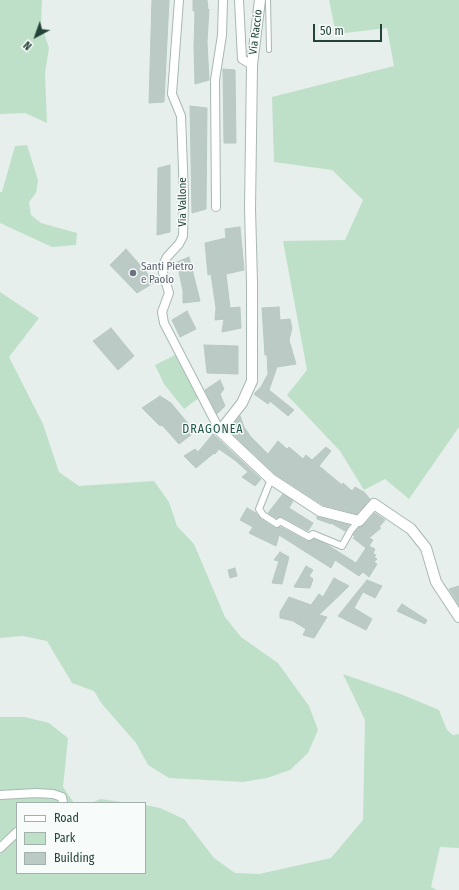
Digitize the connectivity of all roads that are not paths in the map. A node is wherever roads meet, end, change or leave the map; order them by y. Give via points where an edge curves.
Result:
1 (179, 0) edge
2 (223, 0) edge
3 (239, 0) edge
4 (260, 0) edge
5 (268, 0) edge
6 (269, 50) dead end
7 (252, 65) junction
8 (216, 207) dead end
9 (220, 431) junction
10 (270, 479) junction
11 (359, 521) junction
12 (459, 618) edge
13 (0, 795) edge
14 (63, 802) edge
15 (16, 833) edge
16 (0, 848) edge

1 - 9 street, Via Vallone via 172,94 181,116 183,236 163,265 169,294 162,312 164,323
2 - 8 street via 222,35 215,80
3 - 7 street via 242,59
4 - 7 street, Via Raccio
5 - 6 lane
7 - 9 street via 252,381 242,403
9 - 10 street, Via Vallone
10 - 11 street, Via Vallone via 320,511
10 - 11 street via 259,509 263,515 277,524 280,521 309,537 313,534 342,546
11 - 12 street via 374,504 411,529 426,548 436,582
13 - 14 street via 53,794 62,797
15 - 16 street

